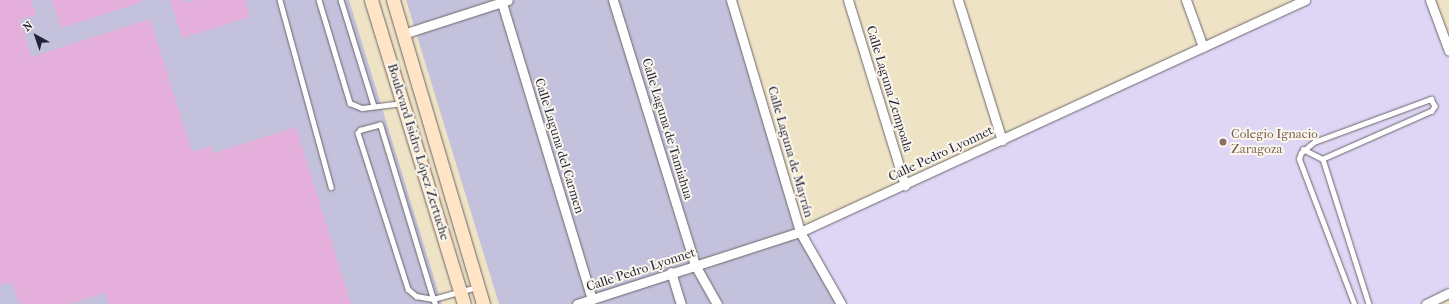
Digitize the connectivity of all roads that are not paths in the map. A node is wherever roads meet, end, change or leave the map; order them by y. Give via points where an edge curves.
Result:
1 (280, 0) edge
2 (319, 0) edge
3 (341, 0) edge
4 (371, 0) edge
5 (393, 0) edge
6 (613, 0) edge
7 (731, 0) edge
8 (848, 0) edge
9 (958, 0) edge
10 (1186, 0) edge
11 (1305, 0) edge
12 (1430, 0) edge
13 (503, 1) edge
14 (403, 34) junction
15 (1448, 45) edge
16 (1203, 48) junction
17 (402, 103) junction
18 (374, 106) junction
19 (1002, 140) junction
20 (1303, 149) junction
21 (1323, 159) junction
22 (905, 185) junction
23 (331, 187) dead end
24 (800, 232) junction
25 (466, 247) junction
26 (448, 252) junction
27 (696, 265) junction
28 (671, 272) junction
29 (478, 287) junction
30 (1449, 293) edge
31 (462, 298) edge
32 (592, 299) junction
33 (434, 301) edge
34 (483, 304) edge
35 (577, 304) edge
36 (681, 304) edge
37 (717, 304) edge
38 (841, 304) edge
39 (1354, 304) edge
40 (1369, 304) edge
41 (1426, 304) edge

1 - 23 lane
2 - 18 lane via 350,103 356,107
3 - 18 lane
4 - 17 main road, Boulevard Isidro López Zertuche
5 - 14 main road, Boulevard Isidro López Zertuche
6 - 27 street, Calle Laguna de Tamiahua
7 - 24 street, Calle Laguna de Mayrán
8 - 22 street, Calle Laguna Zempoala
9 - 19 street
10 - 16 street
11 - 16 street, Calle Pedro Lyonnet
12 - 15 street
13 - 14 street
13 - 32 street, Calle Laguna del Carmen
14 - 25 main road, Boulevard Isidro López Zertuche
16 - 19 street, Calle Pedro Lyonnet
17 - 18 lane
17 - 26 main road, Boulevard Isidro López Zertuche
19 - 22 street, Calle Pedro Lyonnet
20 - 21 lane
20 - 21 lane via 1429,98 1432,100 1432,111
20 - 39 lane via 1300,159
21 - 40 lane
22 - 24 street, Calle Pedro Lyonnet
24 - 27 street, Calle Pedro Lyonnet
24 - 38 street, Calle Laguna de Mayrán
25 - 26 main road
25 - 29 main road, Boulevard Isidro López Zertuche
26 - 31 main road, Boulevard Isidro López Zertuche
27 - 28 street, Calle Pedro Lyonnet
27 - 37 street, Calle Laguna de Tamiahua
28 - 32 street, Calle Pedro Lyonnet
28 - 36 street
29 - 31 lane
29 - 34 main road, Boulevard Isidro López Zertuche
30 - 41 street
31 - 33 lane
32 - 35 street, Calle Pedro Lyonnet
33 - 33 lane via 416,296 408,289 358,133 376,123

